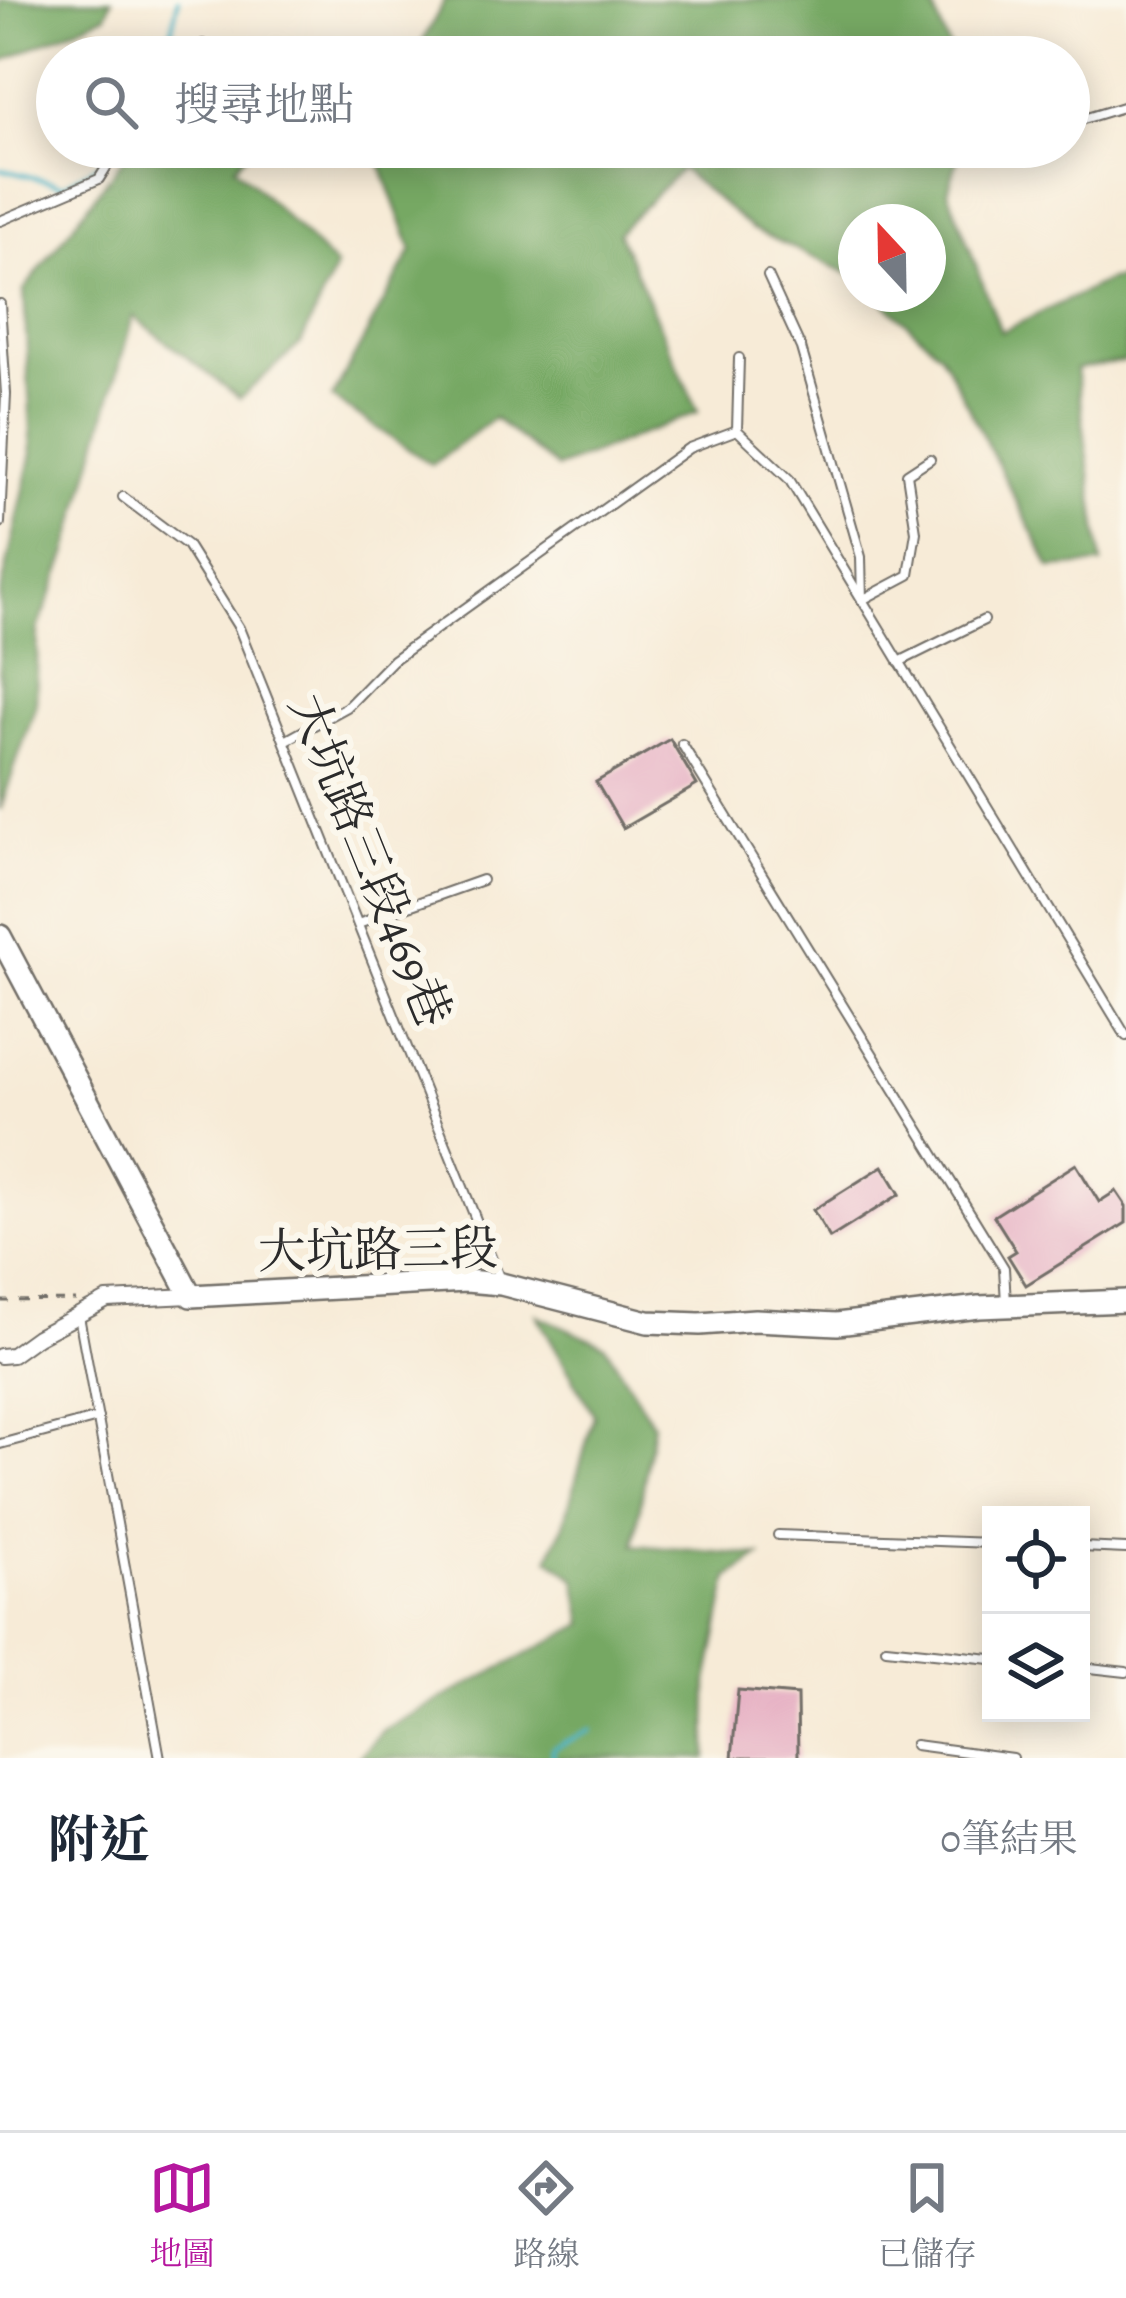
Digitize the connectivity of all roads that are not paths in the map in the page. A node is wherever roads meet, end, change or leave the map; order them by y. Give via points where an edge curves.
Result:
1 (1126, 106) edge
2 (1090, 117) edge
3 (106, 168) edge
4 (0, 221) edge
5 (768, 275) dead end
6 (0, 304) edge
7 (739, 358) dead end
8 (737, 430) junction
9 (930, 459) dead end
10 (123, 497) dead end
11 (0, 523) edge
12 (862, 600) junction
13 (985, 620) dead end
14 (899, 662) junction
15 (285, 741) junction
16 (682, 745) dead end
17 (482, 880) dead end
18 (358, 924) junction
19 (0, 936) edge
20 (1126, 1036) edge
21 (502, 1284) junction
22 (190, 1296) junction
23 (1126, 1301) edge
24 (1006, 1305) junction
25 (79, 1315) junction
26 (0, 1356) edge
27 (98, 1418) junction
28 (0, 1444) edge
29 (778, 1535) dead end
30 (982, 1543) edge
31 (1090, 1547) edge
32 (1126, 1549) edge
33 (886, 1648) dead end
34 (982, 1657) edge
35 (1090, 1668) edge
36 (1126, 1672) edge
37 (915, 1745) dead end
38 (160, 1758) edge
39 (1012, 1758) edge

1 - 2 lane
3 - 4 lane via 99,179
5 - 12 lane via 801,348 861,557
6 - 11 lane
7 - 8 lane
8 - 12 lane via 790,479
8 - 15 lane via 688,448 393,660 347,707
9 - 12 lane via 907,473 916,532 909,575
10 - 15 lane, 大坑路三段469巷 via 187,545 239,628
12 - 14 lane
13 - 14 lane
14 - 20 lane
15 - 18 lane, 大坑路三段469巷
16 - 24 lane via 1004,1268
17 - 18 lane
18 - 21 lane, 大坑路三段469巷
19 - 22 street
21 - 22 street, 大坑路三段
21 - 24 street, 大坑路三段 via 648,1322 837,1324
22 - 25 street, 大坑路三段 via 107,1300
23 - 24 street, 大坑路三段
25 - 26 street, 大坑路三段
25 - 27 lane
27 - 28 lane
27 - 38 lane
29 - 30 lane
31 - 32 lane
33 - 34 lane
35 - 36 lane
37 - 39 lane

